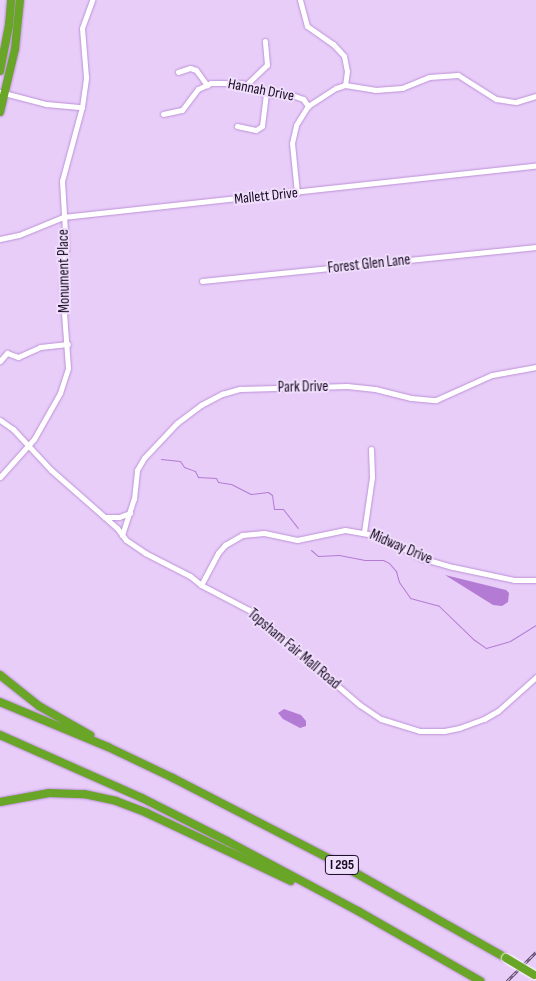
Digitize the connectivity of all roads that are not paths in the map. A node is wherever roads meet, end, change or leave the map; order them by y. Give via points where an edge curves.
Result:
1 (11, 0) edge
2 (20, 0) edge
3 (92, 0) edge
4 (300, 0) edge
5 (265, 41) dead end
6 (0, 71) edge
7 (178, 72) dead end
8 (207, 85) junction
9 (246, 85) junction
10 (345, 85) junction
11 (2, 93) edge
12 (266, 94) junction
13 (536, 96) edge
14 (308, 106) junction
15 (82, 107) junction
16 (0, 112) edge
17 (164, 114) dead end
18 (237, 126) dead end
19 (536, 166) edge
20 (297, 193) junction
21 (63, 216) junction
22 (0, 239) edge
23 (536, 247) edge
24 (202, 281) dead end
25 (68, 344) junction
26 (0, 361) edge
27 (536, 367) edge
28 (0, 420) edge
29 (28, 446) junction
30 (371, 449) dead end
31 (0, 478) edge
32 (130, 513) junction
33 (105, 517) junction
34 (364, 532) junction
35 (122, 535) junction
36 (536, 580) edge
37 (201, 585) junction
38 (0, 675) edge
39 (536, 677) edge
40 (0, 702) edge
41 (0, 735) edge
42 (108, 747) junction
43 (0, 802) edge
44 (306, 883) junction
45 (535, 976) edge
46 (480, 981) edge

1 - 6 highway
2 - 11 highway via 15,49
3 - 15 street, Monument Place via 82,28 86,77
4 - 10 street via 307,26 344,56
5 - 9 street via 267,65
7 - 8 street via 190,68 196,70
8 - 9 street, Hannah Drive
8 - 17 street, Hannah Drive via 198,89 182,110
9 - 12 street, Hannah Drive
10 - 13 street via 375,90 402,88 429,76 458,75 496,99 516,102
10 - 14 street via 327,92
11 - 15 street via 46,104
11 - 16 highway
12 - 14 street, Hannah Drive via 292,94 303,99
12 - 18 street via 262,126 256,130
14 - 20 street via 293,134
15 - 21 street, Monument Place via 64,171
19 - 20 street, Mallett Drive
20 - 21 street, Mallett Drive
21 - 22 street, Mallett Drive
21 - 25 street, Monument Place via 66,251 62,291
23 - 24 street, Forest Glen Lane
25 - 26 street via 40,347 18,357 7,353
25 - 29 street, Monument Place via 65,381
27 - 32 street, Park Drive via 492,375 436,400 347,386 240,389 222,394 201,404 177,423 144,458 136,474
28 - 29 street, Topsham Fair Mall Road
29 - 31 street, Monument Place
29 - 33 street, Topsham Fair Mall Road
30 - 34 street via 372,477
32 - 33 street
32 - 35 street, Park Drive
33 - 35 street, Topsham Fair Mall Road
34 - 36 street, Midway Drive via 393,541 421,558 438,563 498,578
34 - 37 street, Midway Drive via 336,531 297,540 264,533 242,535 218,553
35 - 37 street, Topsham Fair Mall Road via 145,553 184,572
37 - 39 street, Topsham Fair Mall Road via 249,610 360,705 381,719 402,727 444,731 466,726 498,710
38 - 42 highway via 39,706
40 - 42 highway, I 295
41 - 44 highway, I 295 via 142,798
42 - 45 highway, I 295, bridge via 301,843
43 - 44 highway via 49,792 108,799 147,812 298,884
44 - 46 highway, I 295

